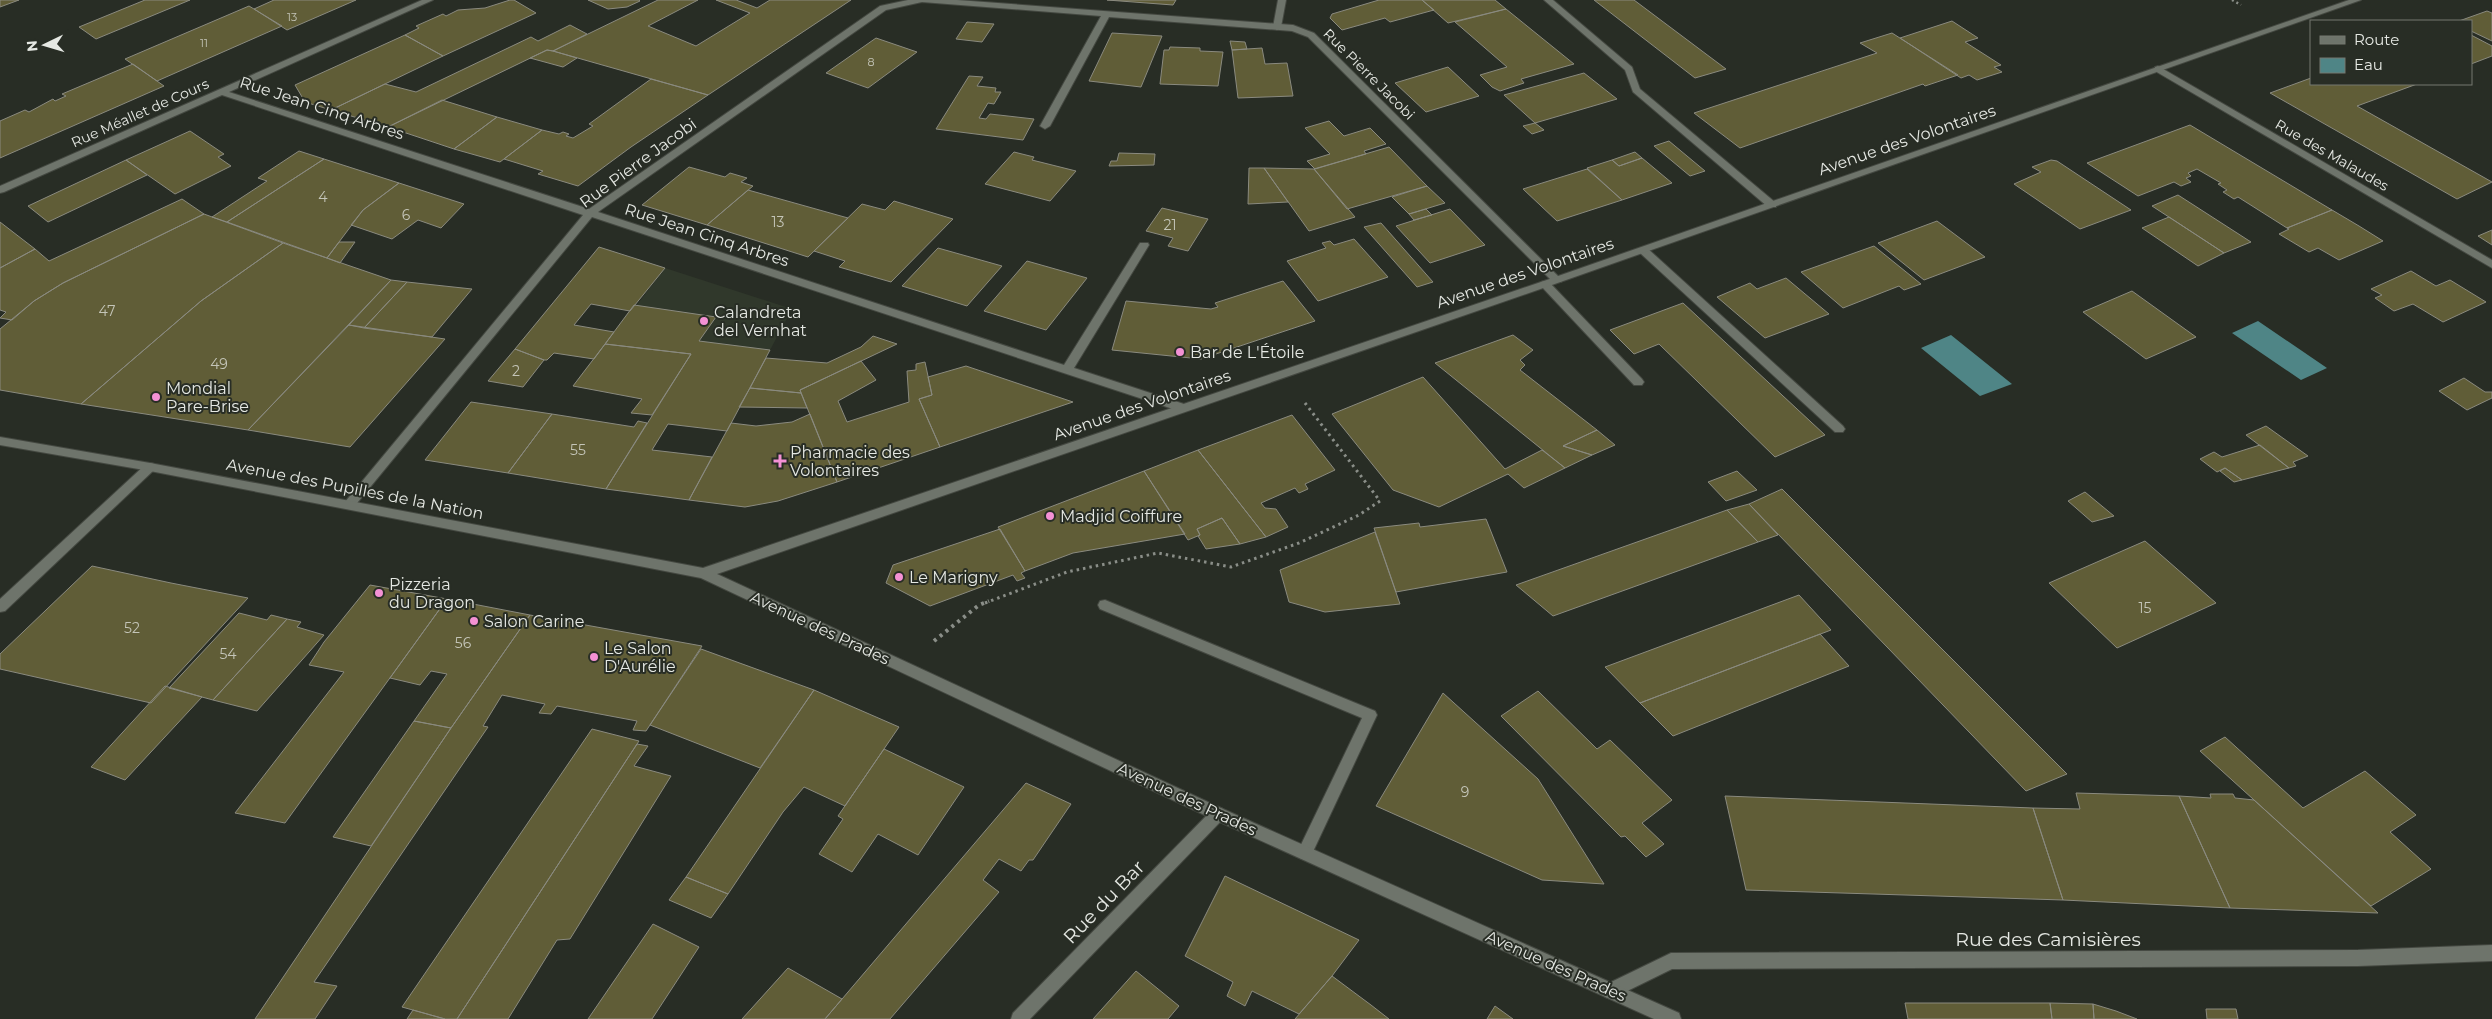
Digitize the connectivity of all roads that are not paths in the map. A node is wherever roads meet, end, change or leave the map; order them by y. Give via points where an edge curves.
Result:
1 (429, 0) edge
2 (921, 0) edge
3 (1282, 0) edge
4 (1548, 0) edge
5 (2357, 0) edge
6 (1106, 14) junction
7 (1277, 27) junction
8 (2158, 68) junction
9 (221, 92) junction
10 (1045, 126) dead end
11 (0, 190) edge
12 (1772, 205) junction
13 (590, 213) junction
14 (1144, 245) dead end
15 (1643, 250) junction
16 (2492, 265) edge
17 (1556, 280) junction
18 (1545, 284) junction
19 (1067, 370) junction
20 (1638, 382) dead end
21 (1183, 408) junction
22 (1839, 429) dead end
23 (0, 441) edge
24 (150, 466) junction
25 (350, 505) junction
26 (703, 573) junction
27 (1105, 605) dead end
28 (0, 607) edge
29 (1218, 814) junction
30 (1305, 853) junction
31 (2492, 953) edge
32 (1611, 991) junction
33 (1019, 1019) edge
34 (1673, 1019) edge

1 - 9 street, Rue Méallet de Cours
2 - 6 street, Rue Pierre Jacobi
2 - 13 street, Rue Pierre Jacobi via 883,8
3 - 7 street
4 - 12 street via 1629,69 1636,90
5 - 8 street, Avenue des Volontaires
6 - 7 street, Rue Pierre Jacobi
6 - 10 street
7 - 17 street, Rue Pierre Jacobi via 1293,28 1311,36
8 - 12 street, Avenue des Volontaires
8 - 16 street, Rue des Malaudes
9 - 11 street, Rue Méallet de Cours
9 - 13 street, Rue Jean Cinq Arbres
12 - 15 street, Avenue des Volontaires
13 - 19 street, Rue Jean Cinq Arbres
13 - 25 street, Rue Pierre Jacobi
14 - 19 street
15 - 17 street, Avenue des Volontaires
15 - 22 street
17 - 18 street, Avenue des Volontaires
18 - 20 street
18 - 21 street, Avenue des Volontaires
19 - 21 street, Rue Jean Cinq Arbres
21 - 26 street, Avenue des Volontaires
23 - 24 street, Avenue des Pupilles de la Nation
24 - 25 street, Avenue des Pupilles de la Nation
24 - 28 street
25 - 26 street, Avenue des Pupilles de la Nation
26 - 29 street, Avenue des Prades
27 - 30 street via 1370,715
29 - 30 street, Avenue des Prades
29 - 33 street, Rue du Bar
30 - 32 street, Avenue des Prades
31 - 32 street, Rue des Camisières via 2358,958 1671,961
32 - 34 street, Avenue des Prades

